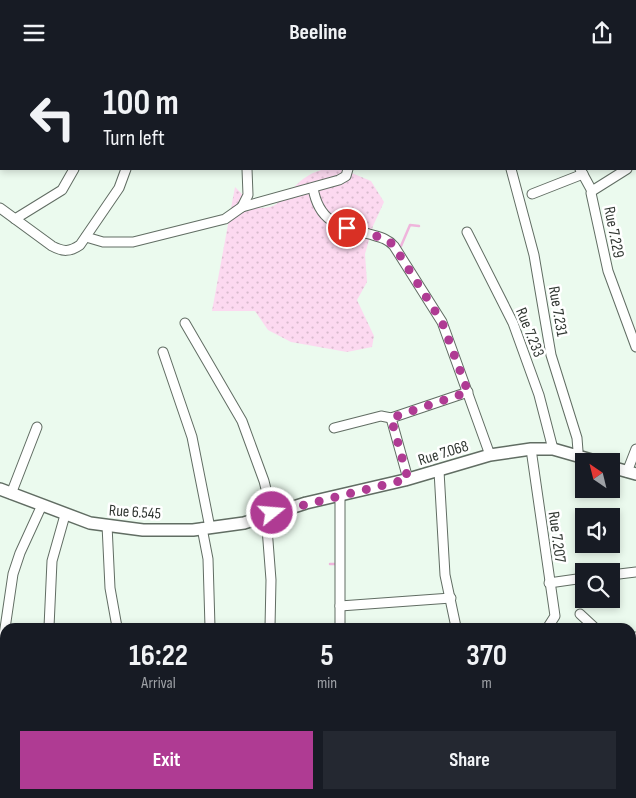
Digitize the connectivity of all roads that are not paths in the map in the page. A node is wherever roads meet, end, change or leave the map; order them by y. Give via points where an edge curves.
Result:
1 (73, 170) edge
2 (126, 170) edge
3 (247, 170) edge
4 (348, 170) edge
5 (510, 170) edge
6 (625, 170) edge
7 (581, 171) edge
8 (313, 188) junction
9 (592, 191) junction
10 (532, 194) dead end
11 (242, 207) junction
12 (0, 209) edge
13 (15, 219) junction
14 (467, 232) dead end
15 (86, 237) junction
16 (185, 323) dead end
17 (636, 347) edge
18 (164, 352) dead end
19 (468, 392) junction
20 (391, 418) junction
21 (37, 427) dead end
22 (334, 428) dead end
23 (531, 449) junction
24 (553, 449) junction
25 (636, 449) edge
26 (490, 455) junction
27 (574, 455) joint
28 (439, 471) junction
29 (632, 473) edge
30 (408, 479) junction
31 (0, 489) edge
32 (11, 494) junction
33 (340, 497) junction
34 (42, 505) junction
35 (65, 515) junction
36 (269, 515) junction
37 (107, 525) junction
38 (206, 528) junction
39 (636, 572) edge
40 (620, 574) edge
41 (575, 579) edge
42 (549, 583) junction
43 (450, 598) junction
44 (340, 606) junction
45 (580, 614) dead end
46 (6, 623) edge
47 (49, 623) edge
48 (116, 623) edge
49 (210, 623) edge
50 (270, 623) edge
51 (340, 623) edge
52 (455, 623) edge
53 (550, 623) edge
54 (590, 623) edge

1 - 13 street via 62,189
2 - 15 street via 120,188
3 - 11 street via 248,195
4 - 8 street via 346,176 339,180
5 - 27 street, Rue 7.231 via 534,255 551,355 577,438 578,451
6 - 9 street, Rue 7.229
7 - 9 street
7 - 10 street
8 - 11 street
8 - 19 street via 317,206 326,218 347,228 387,239 394,246 442,322
9 - 17 street, Rue 7.229 via 609,274
11 - 15 street via 225,219 133,242 103,242
12 - 13 street
13 - 15 street via 60,250 73,250
14 - 24 street, Rue 7.233 via 513,323 539,395
16 - 36 street via 242,421 264,481
18 - 38 street via 192,437
19 - 20 street
19 - 26 street
20 - 22 street via 381,416
20 - 30 street
21 - 32 street
23 - 24 street, Rue 7.068
23 - 26 street, Rue 7.068
23 - 42 street, Rue 7.207
24 - 27 street, Rue 7.068
25 - 29 street
26 - 28 street, Rue 7.068
28 - 30 street, Rue 7.068
28 - 43 street via 445,575
30 - 33 street, Rue 7.068
31 - 32 street, Rue 6.545
32 - 34 street, Rue 6.545
33 - 36 street, Rue 7.068 via 306,503
33 - 44 street
34 - 35 street, Rue 6.545
34 - 46 street via 13,573
35 - 37 street, Rue 6.545
35 - 47 street via 52,561
36 - 38 street, Rue 6.545 via 244,523
36 - 50 street
37 - 38 street, Rue 6.545 via 143,530
37 - 48 street via 110,588
38 - 49 street
39 - 40 street
41 - 42 street
42 - 53 street, Rue 7.207 via 554,616
43 - 44 street
43 - 52 street
44 - 51 street
45 - 54 street

